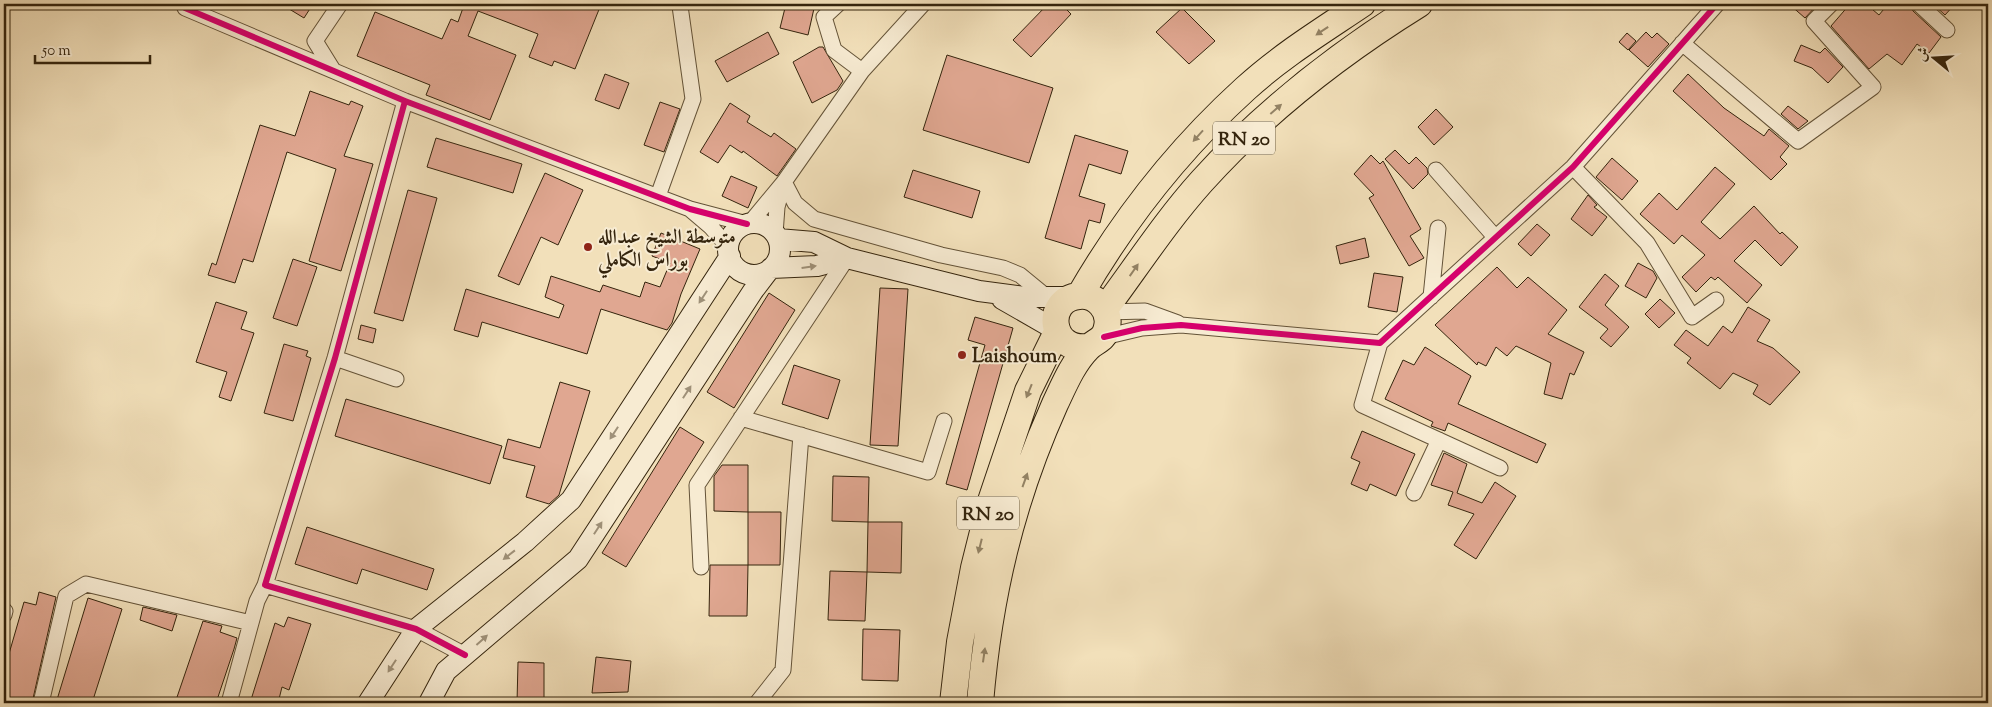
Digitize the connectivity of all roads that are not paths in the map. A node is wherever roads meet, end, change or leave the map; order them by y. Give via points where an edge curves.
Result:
1 (340, 4) edge
2 (683, 4) edge
3 (838, 4) edge
4 (923, 4) edge
5 (1362, 4) edge
6 (1419, 4) edge
7 (1717, 4) edge
8 (1831, 4) edge
9 (1919, 4) edge
10 (184, 8) dead end
11 (1947, 30) dead end
12 (1682, 43) junction
13 (333, 70) junction
14 (862, 71) junction
15 (406, 101) junction
16 (1573, 167) junction
17 (1436, 170) dead end
18 (784, 182) junction
19 (658, 196) junction
20 (690, 209) junction
21 (748, 224) junction
22 (1438, 228) dead end
23 (777, 236) junction
24 (1495, 237) junction
25 (729, 252) junction
26 (847, 258) junction
27 (770, 269) junction
28 (979, 291) junction
29 (1067, 297) junction
30 (1431, 298) junction
31 (1716, 300) dead end
32 (1181, 325) junction
33 (1101, 326) junction
34 (1057, 331) junction
35 (1380, 343) junction
36 (335, 358) junction
37 (396, 379) dead end
38 (741, 418) junction
39 (944, 422) dead end
40 (801, 435) junction
41 (1439, 440) junction
42 (1500, 468) dead end
43 (1414, 493) dead end
44 (701, 567) dead end
45 (265, 585) junction
46 (250, 623) junction
47 (416, 629) junction
48 (465, 655) junction
49 (41, 703) edge
50 (229, 703) edge
51 (368, 703) edge
52 (430, 703) edge
53 (757, 703) edge
54 (954, 703) edge
55 (980, 703) edge

1 - 13 street via 314,41
2 - 19 street via 680,6 693,99
3 - 14 street via 824,17 834,50
4 - 14 street
5 -> 29 highway, RN 20 via 1253,82 1201,131
33 -> 6 highway, RN 20 via 1155,240 1201,182 1255,127 1370,34
7 - 12 street
8 - 12 street via 1814,21 1873,87 1798,141
9 - 11 street
10 - 13 street
12 - 16 street
13 - 15 street
14 - 18 street
15 - 19 street
15 - 36 street
16 - 24 street
16 - 31 street via 1647,242 1692,317
17 - 24 street
18 - 21 street
18 - 23 street via 777,207
18 - 29 street via 795,203 814,219 941,255 1003,268
19 - 20 street
20 - 21 street
20 - 25 street via 711,227
21 - 23 street via 767,226
21 - 25 street via 734,233
22 - 30 street
23 - 26 street via 814,242
23 - 27 street via 779,255
24 - 30 street
25 - 27 street via 733,263 746,273 762,273
25 -> 47 street via 571,500 525,542
27 -> 26 street via 810,267
26 - 28 street
26 - 38 street
48 -> 27 street via 578,559 747,299
28 - 29 street
28 - 34 street via 1019,307
29 - 33 highway via 1090,297 1098,301
29 - 34 highway via 1056,314
30 - 35 street
32 - 33 street via 1142,328
32 - 33 street via 1145,311
32 - 35 street
33 - 34 highway via 1073,347
55 -> 33 highway, RN 20 via 991,605 1018,500 1066,379
34 -> 54 highway, RN 20 via 1028,391 990,504 960,642
35 - 41 street via 1362,405
36 - 37 street
36 - 45 street
38 - 40 street
38 - 44 street via 698,485
39 - 40 street via 928,472
40 - 53 street via 783,670
41 - 42 street
41 - 43 street
45 - 46 street
45 - 47 street
46 - 49 street via 86,584 66,596
46 - 50 street
47 - 48 street
47 -> 51 street
48 - 52 street via 446,670

